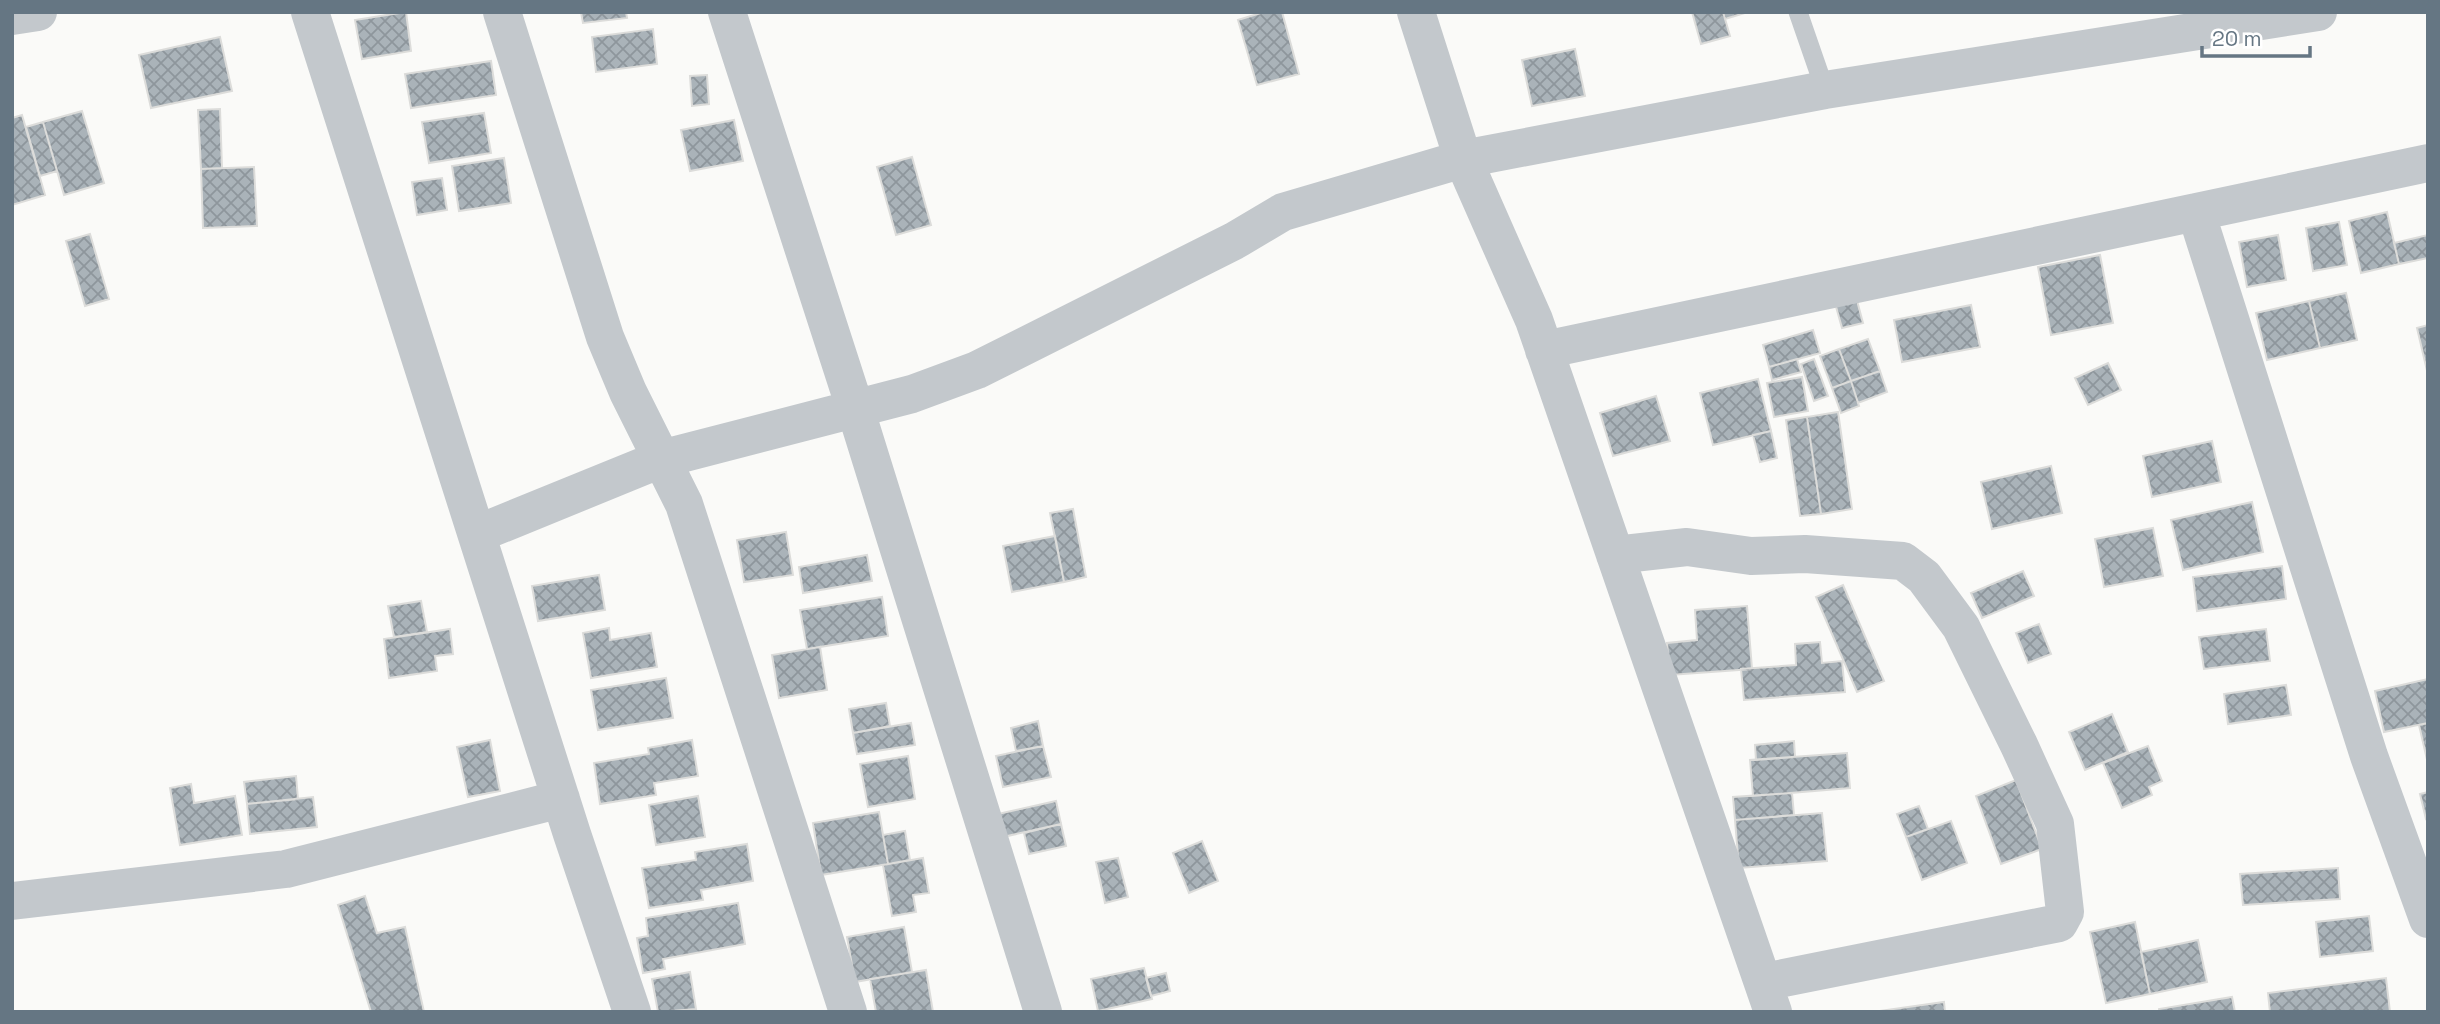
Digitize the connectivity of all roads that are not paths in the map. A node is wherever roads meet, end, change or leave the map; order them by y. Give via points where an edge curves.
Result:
1 (37, 12) edge
2 (310, 12) edge
3 (502, 12) edge
4 (727, 12) edge
5 (1416, 12) edge
6 (1798, 12) edge
7 (2318, 12) edge
8 (12, 16) edge
9 (2139, 26) edge
10 (1825, 90) junction
11 (1462, 159) junction
12 (2428, 163) edge
13 (2196, 212) junction
14 (1544, 350) junction
15 (855, 408) junction
16 (661, 459) junction
17 (477, 534) junction
18 (1615, 555) junction
19 (561, 799) junction
20 (12, 901) edge
21 (2425, 902) edge
22 (1769, 997) edge
23 (632, 1012) edge
24 (848, 1012) edge
25 (1043, 1012) edge

1 - 8 street
2 - 17 street
3 - 16 street via 605,337
4 - 15 street
5 - 11 street
6 - 10 lane
7 - 9 street
9 - 10 street
10 - 11 street
11 - 14 street
11 - 15 street via 1283,212 977,369 912,394
12 - 13 street
13 - 14 street
13 - 21 street via 2369,756
14 - 18 street
15 - 16 street
15 - 25 street
16 - 17 street
16 - 24 street via 684,504
17 - 19 street
18 - 22 street
18 - 22 street via 1687,547 1751,556 1805,554 1903,561 1924,577 1961,626 2055,824 2065,912 2059,923
19 - 20 street via 286,869
19 - 23 street

